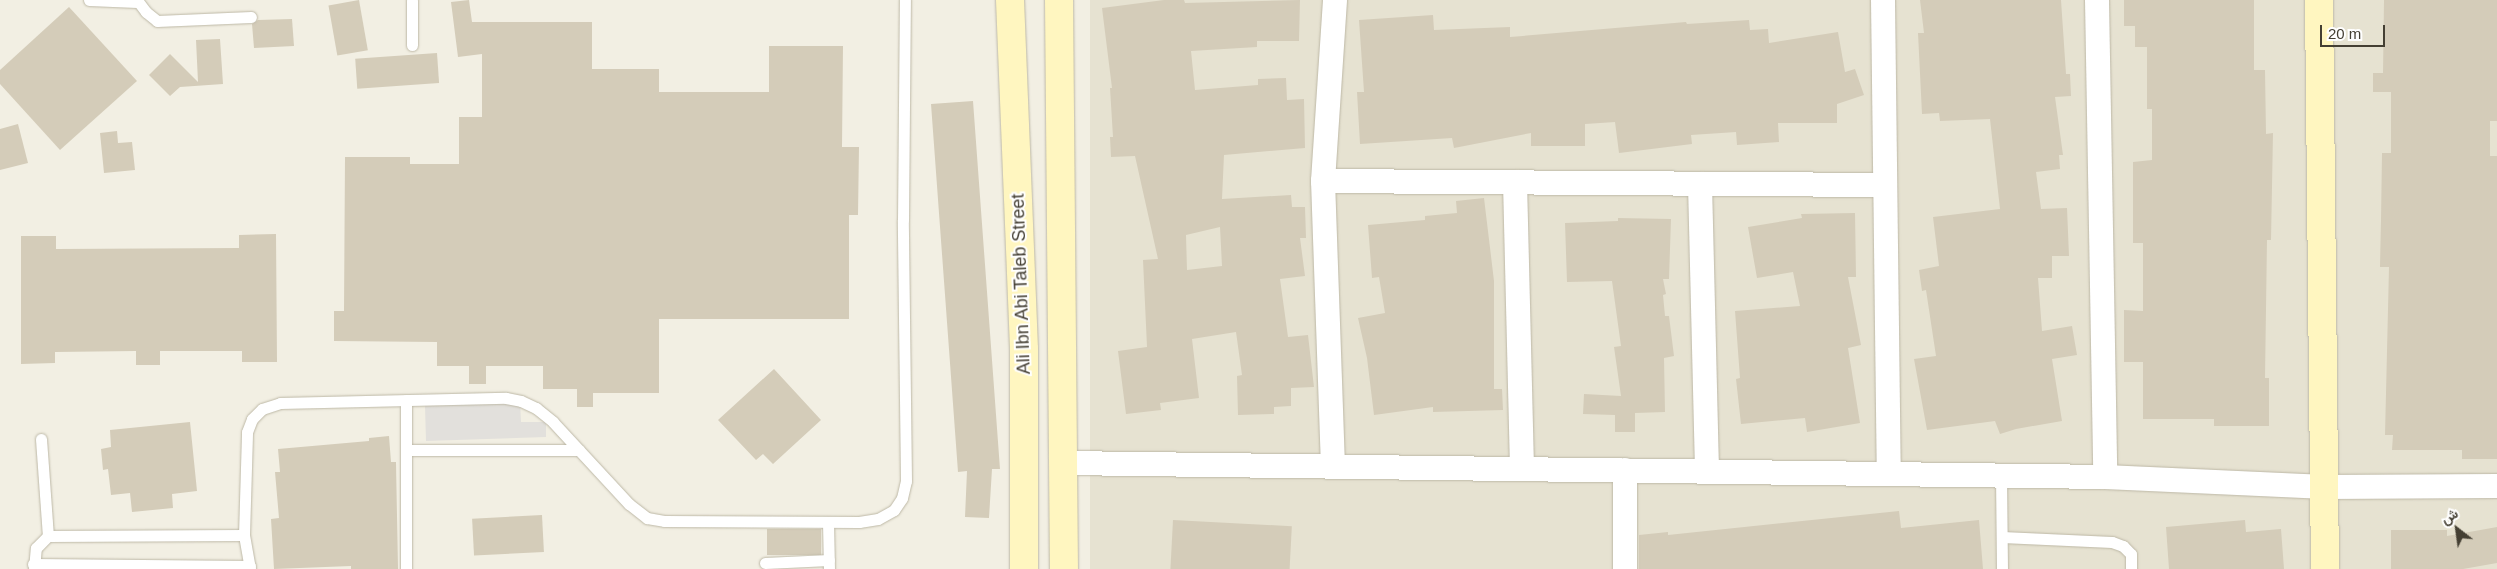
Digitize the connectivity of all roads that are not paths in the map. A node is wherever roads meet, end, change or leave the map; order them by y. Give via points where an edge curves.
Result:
1 (89, 0) edge
2 (412, 0) edge
3 (905, 0) edge
4 (1010, 0) edge
5 (1059, 0) edge
6 (1335, 0) edge
7 (1883, 0) edge
8 (2097, 0) edge
9 (2319, 0) edge
10 (137, 1) edge
11 (251, 17) dead end
12 (412, 45) dead end
13 (1323, 180) junction
14 (1515, 182) junction
15 (1700, 184) junction
16 (1885, 186) junction
17 (406, 400) junction
18 (41, 439) dead end
19 (406, 450) junction
20 (579, 450) junction
21 (1064, 463) junction
22 (1333, 466) junction
23 (1522, 469) junction
24 (1625, 470) junction
25 (1707, 471) junction
26 (1889, 474) junction
27 (2000, 475) junction
28 (2105, 477) junction
29 (2497, 486) edge
30 (2326, 487) junction
31 (828, 522) junction
32 (244, 535) junction
33 (48, 536) junction
34 (2002, 537) junction
35 (765, 563) dead end
36 (829, 564) edge
37 (34, 567) edge
38 (250, 567) edge
39 (406, 569) edge
40 (1024, 569) edge
41 (1064, 569) edge
42 (1625, 569) edge
43 (2002, 569) edge
44 (2131, 569) edge
45 (2325, 569) edge

1 - 10 lane
2 - 12 lane
3 - 31 lane via 906,481 902,498 894,510 878,519
4 - 40 street, Ali Ibn Abi Taleb Street via 1024,350
5 - 21 street
6 - 13 street
7 - 16 street
8 - 28 street
9 - 30 street
10 - 11 lane via 158,21
13 - 14 street
13 - 22 street
14 - 15 street
14 - 23 street
15 - 16 street
15 - 25 street
16 - 26 street
17 - 19 lane
17 - 20 lane via 521,400 553,422
17 - 32 lane via 280,402 262,409 252,419 247,432
18 - 33 lane
19 - 20 lane
19 - 39 lane
20 - 31 lane via 646,518 664,521
21 - 22 street
21 - 41 street
22 - 23 street
23 - 24 street
24 - 25 street
24 - 42 street
25 - 26 street
26 - 27 street
27 - 28 street
27 - 34 lane
28 - 30 street
29 - 30 street
30 - 45 street
31 - 36 lane
32 - 33 lane
32 - 38 lane
33 - 37 lane via 36,548
34 - 43 lane
34 - 44 lane via 2112,542 2131,554
35 - 36 lane
37 - 38 lane

